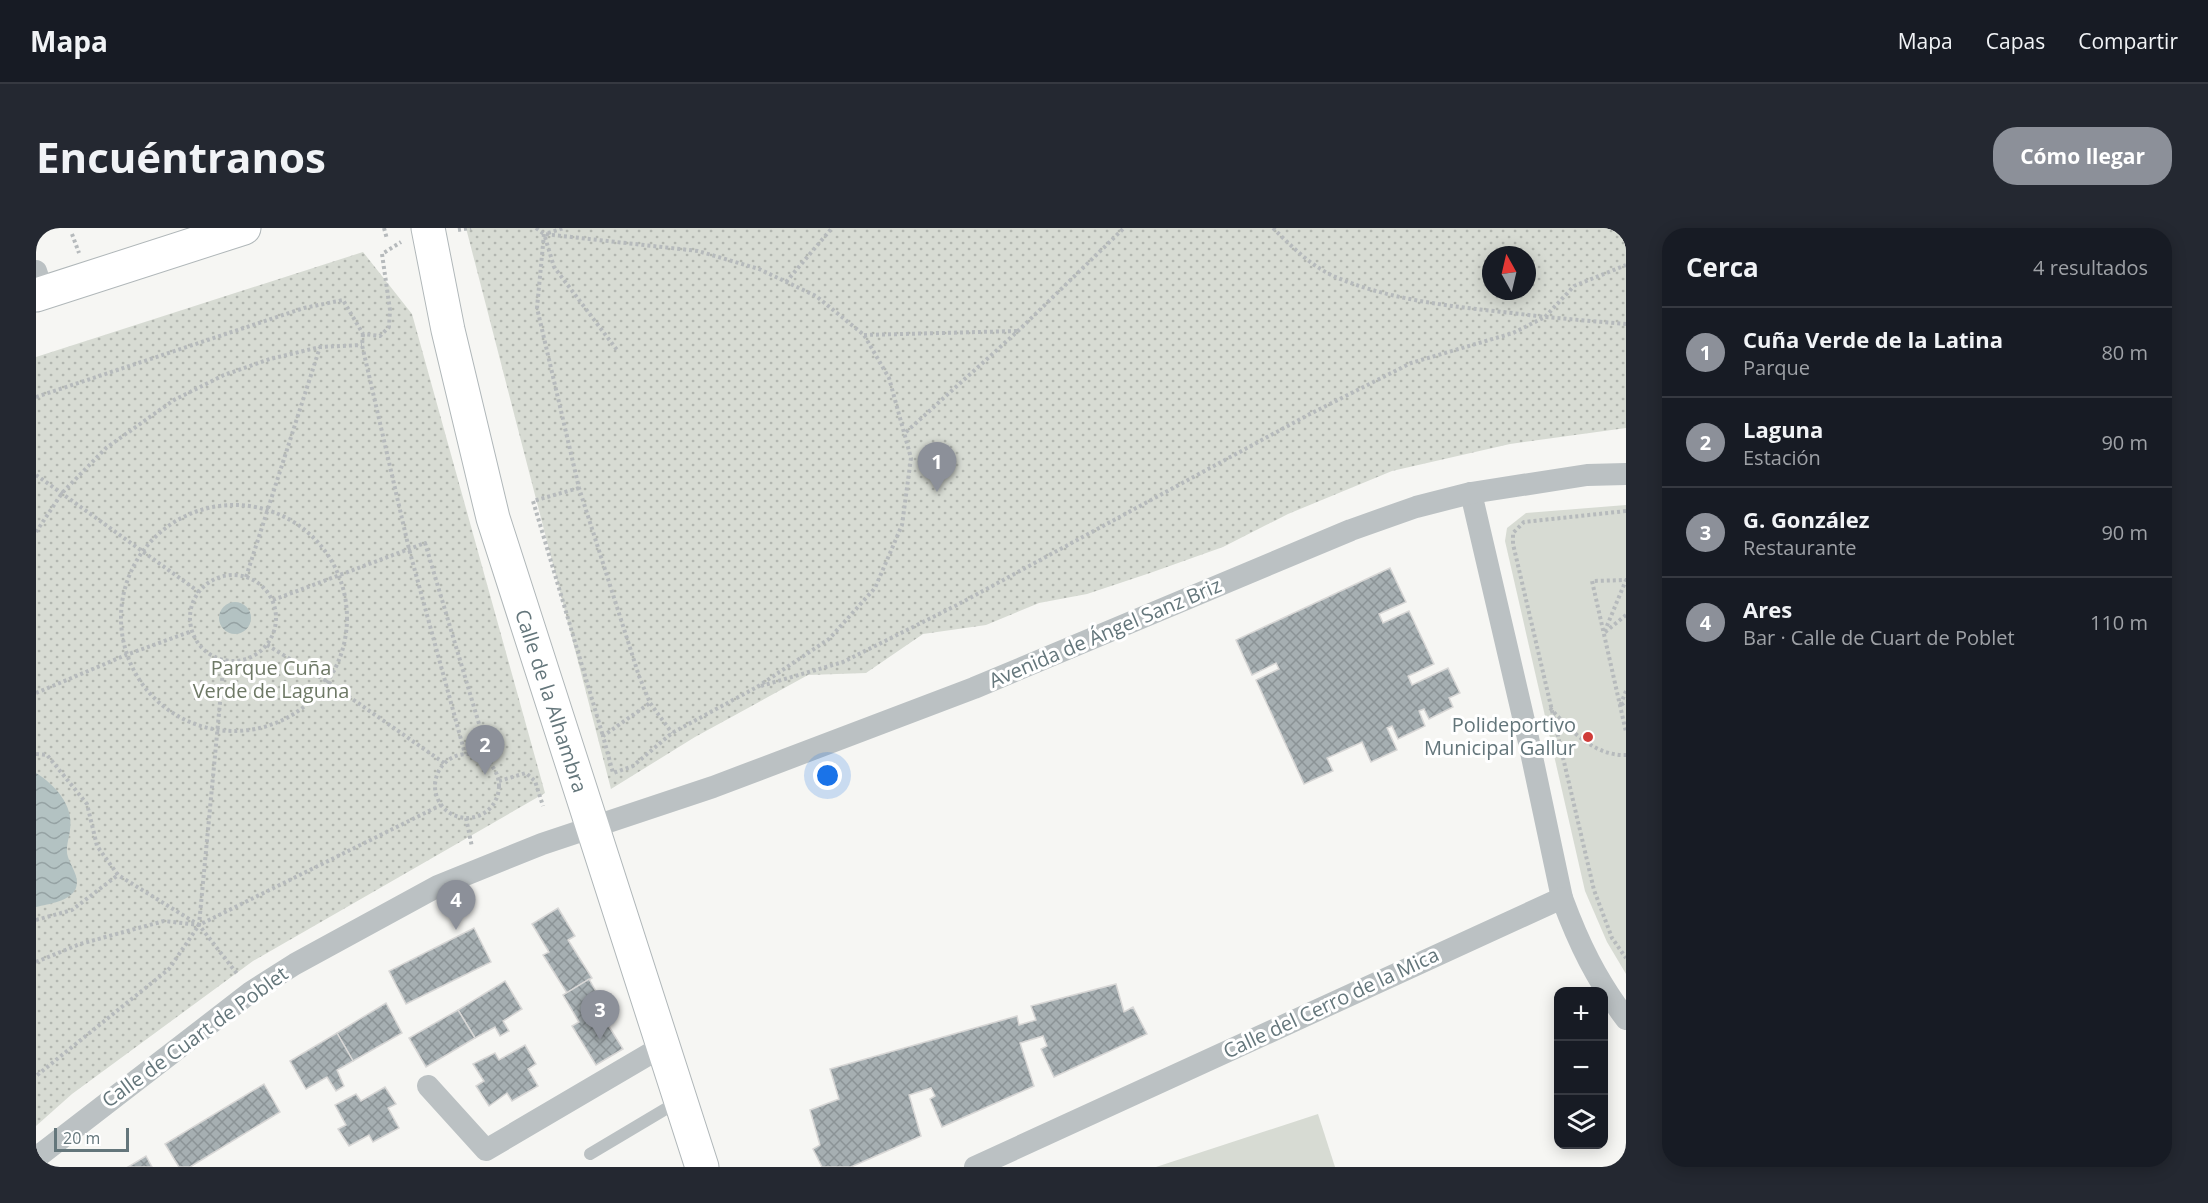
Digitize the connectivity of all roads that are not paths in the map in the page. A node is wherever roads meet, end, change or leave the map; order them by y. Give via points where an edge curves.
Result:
1 (244, 228) edge
2 (416, 234) edge
3 (38, 286) edge
4 (1626, 474) edge
5 (1471, 493) junction
6 (592, 827) junction
7 (1562, 897) junction
8 (1626, 1019) edge
9 (663, 1046) junction
10 (428, 1086) dead end
11 (680, 1100) junction
12 (590, 1154) dead end
13 (36, 1158) edge
14 (702, 1167) edge
15 (975, 1167) edge

1 - 3 main road
2 - 6 main road, Calle de la Alhambra via 448,330 493,518
4 - 5 street, Avenida de Ángel Sanz Briz via 1587,475
5 - 6 street, Avenida de Ángel Sanz Briz via 1351,530 974,688 713,787
5 - 7 street
6 - 9 main road, Calle de la Alhambra
6 - 13 street, Calle de Cuart de Poblet via 438,886 295,964 251,992
7 - 8 street via 1580,948
7 - 15 street, Calle del Cerro de la Mica
9 - 10 street via 486,1150
9 - 11 main road, Calle de la Alhambra
11 - 12 lane
11 - 14 main road, Calle de la Alhambra

